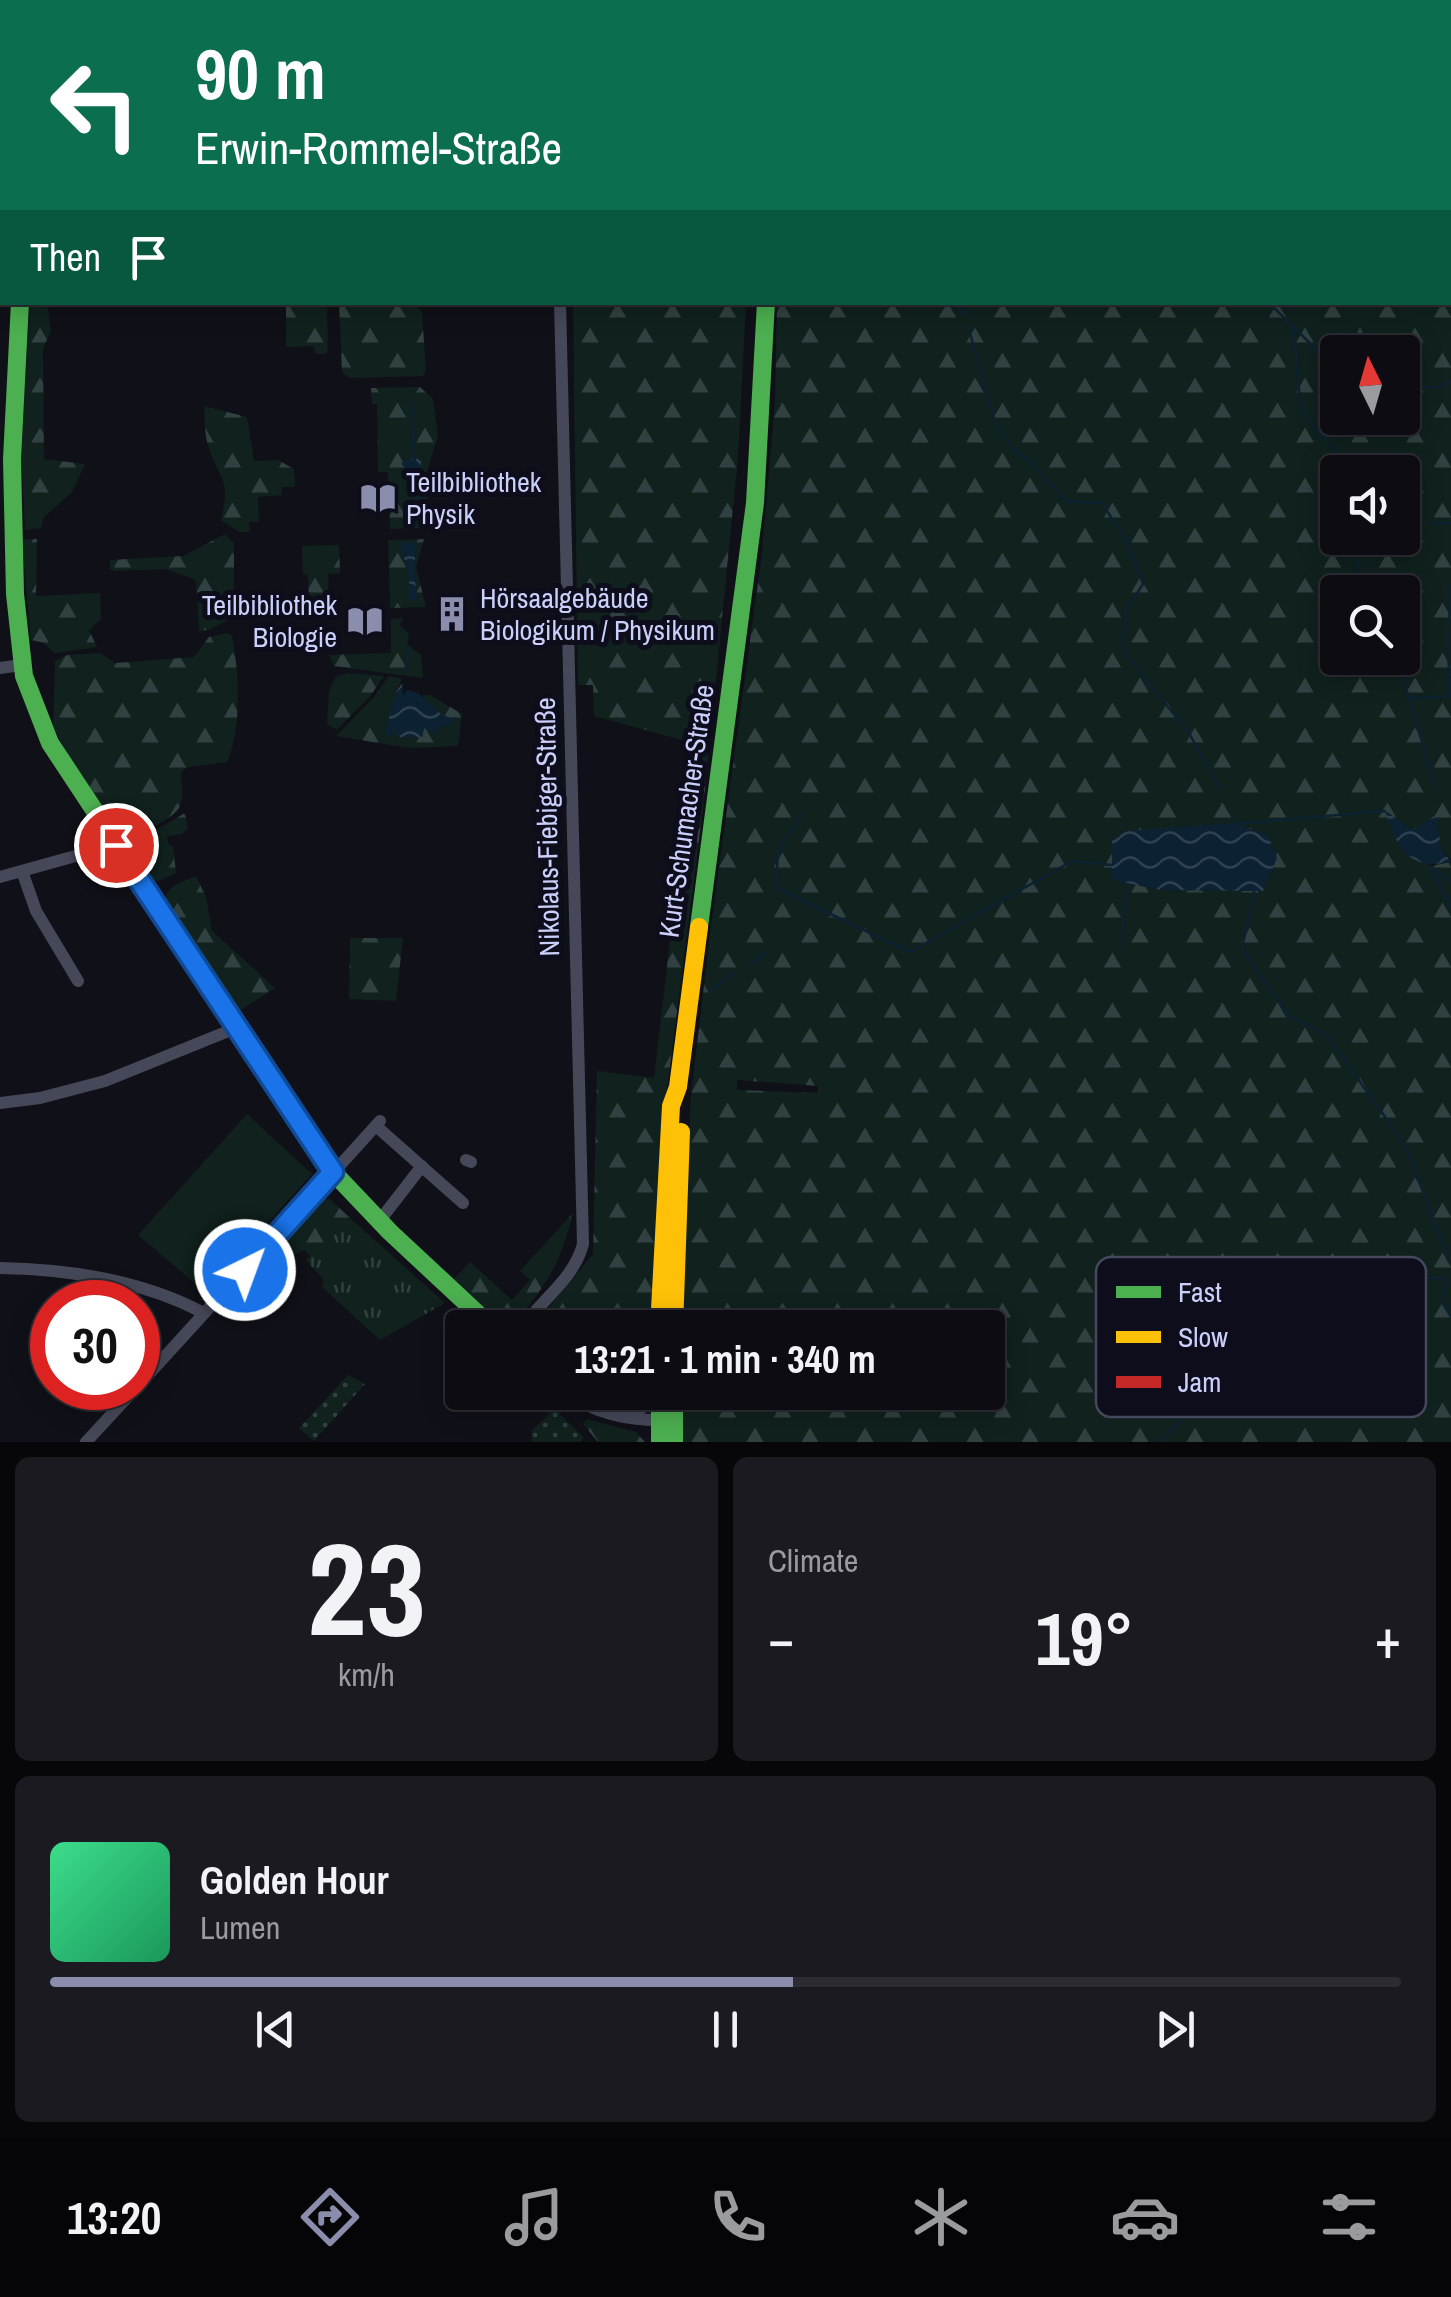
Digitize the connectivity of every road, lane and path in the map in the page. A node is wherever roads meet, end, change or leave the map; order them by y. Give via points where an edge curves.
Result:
1 (20, 305) edge
2 (560, 305) edge
3 (766, 305) edge
4 (21, 665) junction
5 (0, 668) edge
6 (116, 845) junction
7 (22, 871) junction
8 (0, 876) edge
9 (78, 980) dead end
10 (236, 1028) junction
11 (678, 1087) junction
12 (0, 1102) edge
13 (420, 1161) junction
14 (341, 1163) junction
15 (461, 1202) dead end
16 (384, 1215) dead end
17 (0, 1268) edge
18 (473, 1310) edge
19 (538, 1310) edge
20 (661, 1310) edge
21 (675, 1310) edge
22 (204, 1313) junction
23 (160, 1362) edge
24 (116, 1410) edge
25 (594, 1410) edge
26 (636, 1410) edge
27 (663, 1410) edge
28 (670, 1410) edge
29 (617, 1416) junction
30 (667, 1420) junction
31 (86, 1442) edge
32 (660, 1442) edge
33 (674, 1442) edge

1 - 4 main road via 12,470
2 - 19 street, Nikolaus-Fiebiger-Straße via 584,1244 570,1273
3 - 11 main road, Kurt-Schumacher-Straße via 755,502
4 - 5 street
4 - 6 main road via 50,743
6 - 7 street
6 - 10 main road
7 - 8 street
7 - 9 street via 36,911
10 - 12 street via 105,1081
10 - 14 main road
11 - 20 main road, Kurt-Schumacher-Straße via 671,1106
11 - 21 main road, Kurt-Schumacher-Straße
13 - 14 street via 379,1122
13 - 15 street
13 - 16 street
14 - 18 main road via 390,1232
14 - 22 street
17 - 22 street via 99,1276 166,1294
22 - 23 street
24 - 31 street
25 - 29 street
26 - 29 street
27 - 30 main road
28 - 30 main road
29 - 30 street
30 - 32 main road
30 - 33 main road

